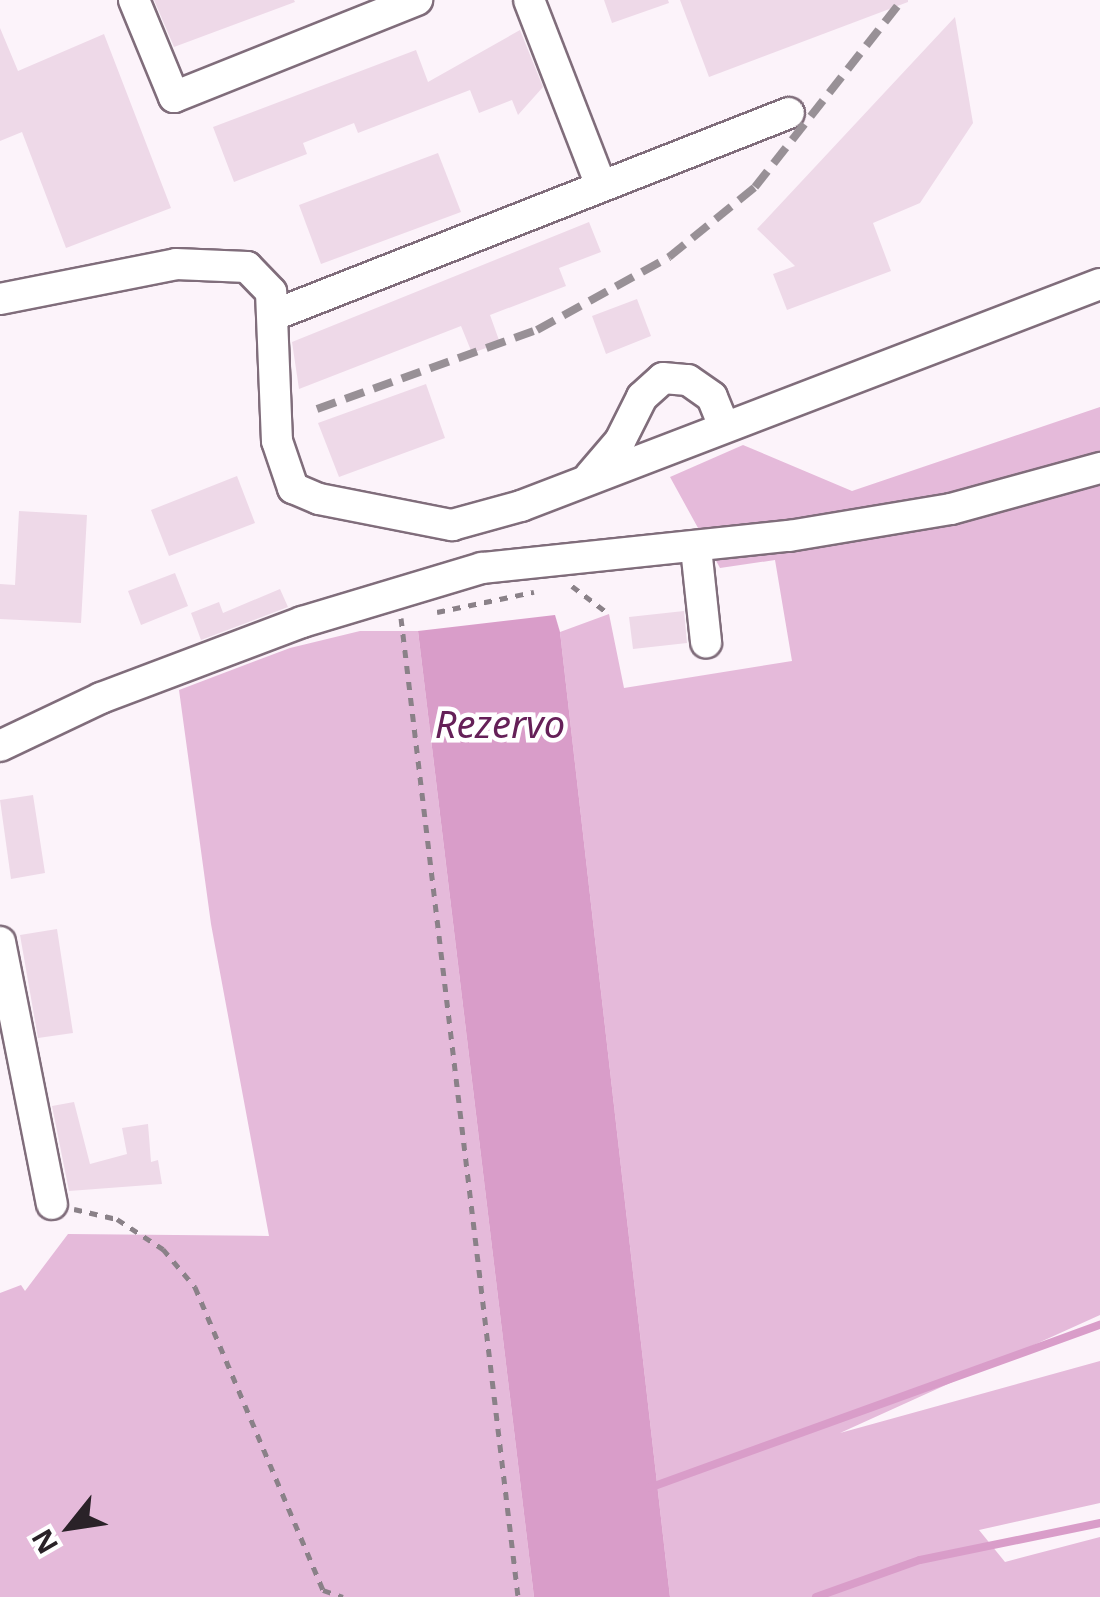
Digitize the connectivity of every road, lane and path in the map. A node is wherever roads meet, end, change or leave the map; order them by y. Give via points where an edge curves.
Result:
1 (134, 0) edge
2 (417, 0) edge
3 (530, 0) edge
4 (788, 112) dead end
5 (601, 186) junction
6 (1100, 284) edge
7 (0, 299) edge
8 (274, 315) junction
9 (724, 426) junction
10 (1100, 468) edge
11 (588, 478) junction
12 (696, 548) junction
13 (546, 581) dead end
14 (384, 597) junction
15 (425, 615) dead end
16 (416, 620) dead end
17 (407, 625) junction
18 (706, 642) dead end
19 (0, 746) edge
20 (0, 942) edge
21 (52, 1204) joint
22 (343, 1597) edge
23 (518, 1597) edge

1 - 2 street via 174,97
3 - 5 street
4 - 5 street
5 - 8 street
6 - 9 street
7 - 8 street via 218,261 262,276
8 - 11 street via 277,442 293,488 452,525
9 - 11 street
9 - 11 street via 712,397 688,380 663,378 642,397 620,441
10 - 12 street via 950,509
12 - 14 street via 541,557
12 - 18 street
13 - 15 path via 540,591
14 - 17 path
14 - 19 street via 102,698
16 - 17 path
17 - 23 path
20 - 21 street
21 - 22 path via 117,1218 162,1249 196,1287 323,1590

